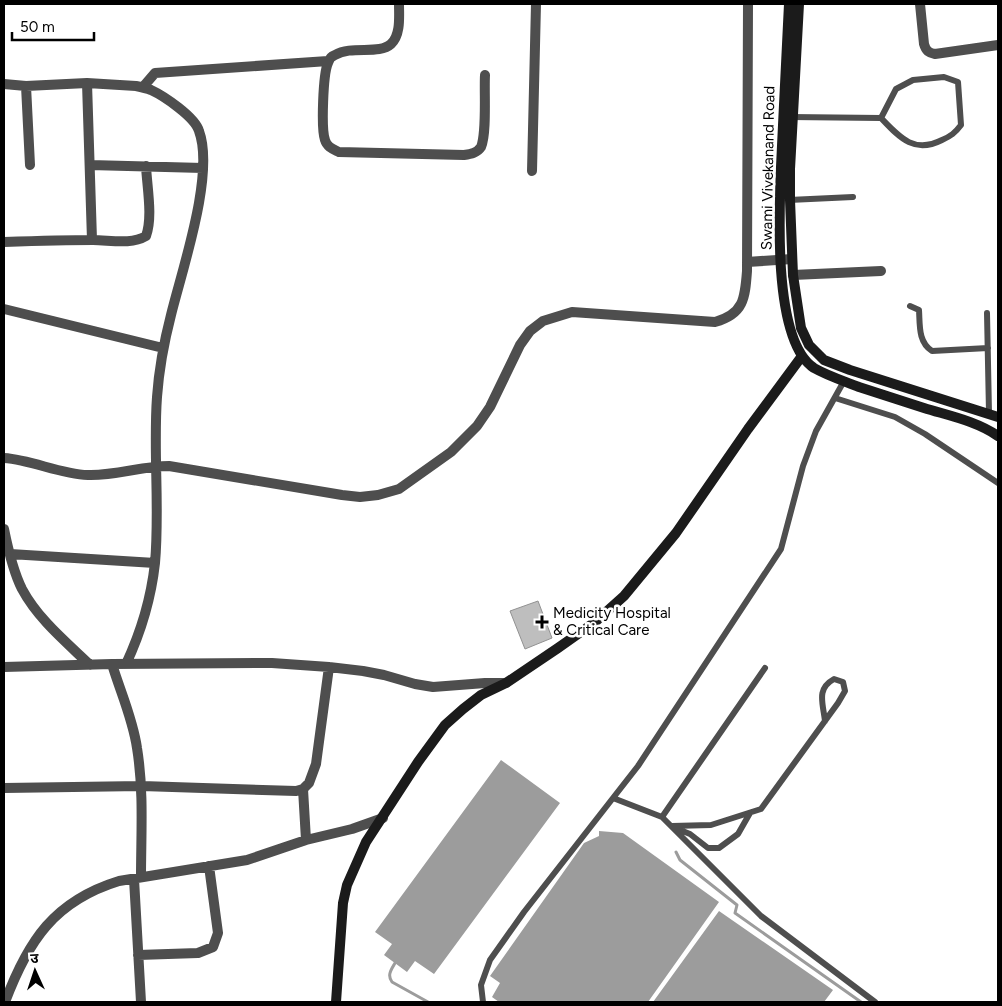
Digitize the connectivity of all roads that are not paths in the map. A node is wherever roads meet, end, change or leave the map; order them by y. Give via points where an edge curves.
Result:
1 (399, 4) edge
2 (536, 4) edge
3 (748, 4) edge
4 (789, 4) edge
5 (799, 4) edge
6 (920, 4) edge
7 (998, 45) edge
8 (328, 61) junction
9 (485, 75) dead end
10 (87, 83) junction
11 (4, 84) edge
12 (26, 86) junction
13 (143, 88) junction
14 (788, 117) junction
15 (881, 118) junction
16 (30, 165) dead end
17 (90, 165) junction
18 (146, 166) junction
19 (203, 168) junction
20 (532, 171) dead end
21 (853, 197) dead end
22 (785, 200) junction
23 (92, 240) junction
24 (4, 242) edge
25 (781, 259) junction
26 (792, 259) junction
27 (747, 262) junction
28 (881, 271) dead end
29 (793, 276) junction
30 (910, 306) dead end
31 (4, 309) edge
32 (987, 313) dead end
33 (163, 348) junction
34 (988, 348) junction
35 (802, 356) junction
36 (844, 382) junction
37 (834, 398) junction
38 (993, 415) edge
39 (998, 436) edge
40 (4, 458) edge
41 (156, 466) junction
42 (998, 483) edge
43 (4, 529) edge
44 (10, 554) junction
45 (155, 562) junction
46 (90, 664) junction
47 (112, 664) junction
48 (126, 664) junction
49 (4, 667) edge
50 (329, 667) junction
51 (766, 668) dead end
52 (506, 683) junction
53 (825, 721) junction
54 (142, 786) junction
55 (4, 788) edge
56 (303, 788) junction
57 (613, 798) junction
58 (750, 813) junction
59 (662, 817) junction
60 (383, 818) junction
61 (672, 826) junction
62 (306, 840) junction
63 (209, 866) junction
64 (138, 878) junction
65 (138, 956) junction
66 (5, 1002) edge
67 (141, 1002) edge
68 (336, 1002) edge
69 (483, 1002) edge
70 (876, 1002) edge

1 - 8 street via 397,37 391,45 382,49 346,50
2 - 20 street
3 - 27 street
4 - 14 street, Swami Vivekanand Road
5 - 14 street, Swami Vivekanand Road
6 - 7 street via 924,44 930,53
8 - 9 street via 324,88 325,139 330,148 339,152 474,154 483,138
8 - 13 street via 155,73
10 - 12 street
10 - 13 street
10 - 17 street
11 - 12 street
12 - 16 street
13 - 19 street via 165,99 195,123 202,141
14 - 15 lane
14 - 22 street, Swami Vivekanand Road
15 - 15 lane via 906,141 917,146 931,146 954,134 961,126 958,82 944,77 913,80 896,89
17 - 18 street
17 - 23 street
18 - 19 street
18 - 23 street via 149,228 146,236 131,241
19 - 33 street via 196,214
21 - 22 lane
22 - 25 street, Swami Vivekanand Road
22 - 26 street, Swami Vivekanand Road
23 - 24 street
25 - 26 street
25 - 27 street
25 - 35 street, Swami Vivekanand Road via 790,331
26 - 29 street, Swami Vivekanand Road
27 - 41 street via 746,291 742,303 726,319 715,322 572,312 543,321 520,345 490,407 477,426 451,452 399,488 360,497 186,468
28 - 29 street
29 - 38 street, Swami Vivekanand Road via 801,328 810,345 824,360
30 - 34 lane via 919,310 921,340 932,351
31 - 33 street
32 - 34 lane
33 - 41 street via 157,397
34 - 38 lane
35 - 36 street, Swami Vivekanand Road via 812,367
35 - 52 street via 676,533 624,596 595,622
36 - 37 lane
36 - 39 street, Swami Vivekanand Road via 969,421
37 - 42 lane via 894,418 925,434
37 - 57 lane via 806,457 781,549 638,766
40 - 41 street via 86,475
41 - 45 street
43 - 44 street
44 - 45 street
44 - 46 street via 30,601 47,623
45 - 48 street via 143,623
46 - 47 street
46 - 49 street
47 - 48 street
47 - 54 street via 133,727
48 - 50 street via 272,663
50 - 52 street via 384,675 433,687
50 - 56 street via 316,764 309,783
51 - 59 lane
52 - 60 street via 481,695 445,725
53 - 53 lane via 845,691 843,682 834,679 822,692
53 - 58 lane via 761,809
54 - 55 street
54 - 56 street via 285,792
54 - 64 street
56 - 62 street
57 - 59 lane
57 - 69 lane via 490,960 481,985
58 - 61 lane via 711,825
58 - 61 lane via 738,834 719,848 708,848 690,834
59 - 61 lane
60 - 62 street
60 - 68 street via 366,842 347,885
61 - 70 lane via 761,916
62 - 63 street via 247,860
63 - 64 street
63 - 65 street via 218,933 213,947 198,952
64 - 65 street
64 - 66 street via 100,887 63,909 28,951
65 - 67 street

